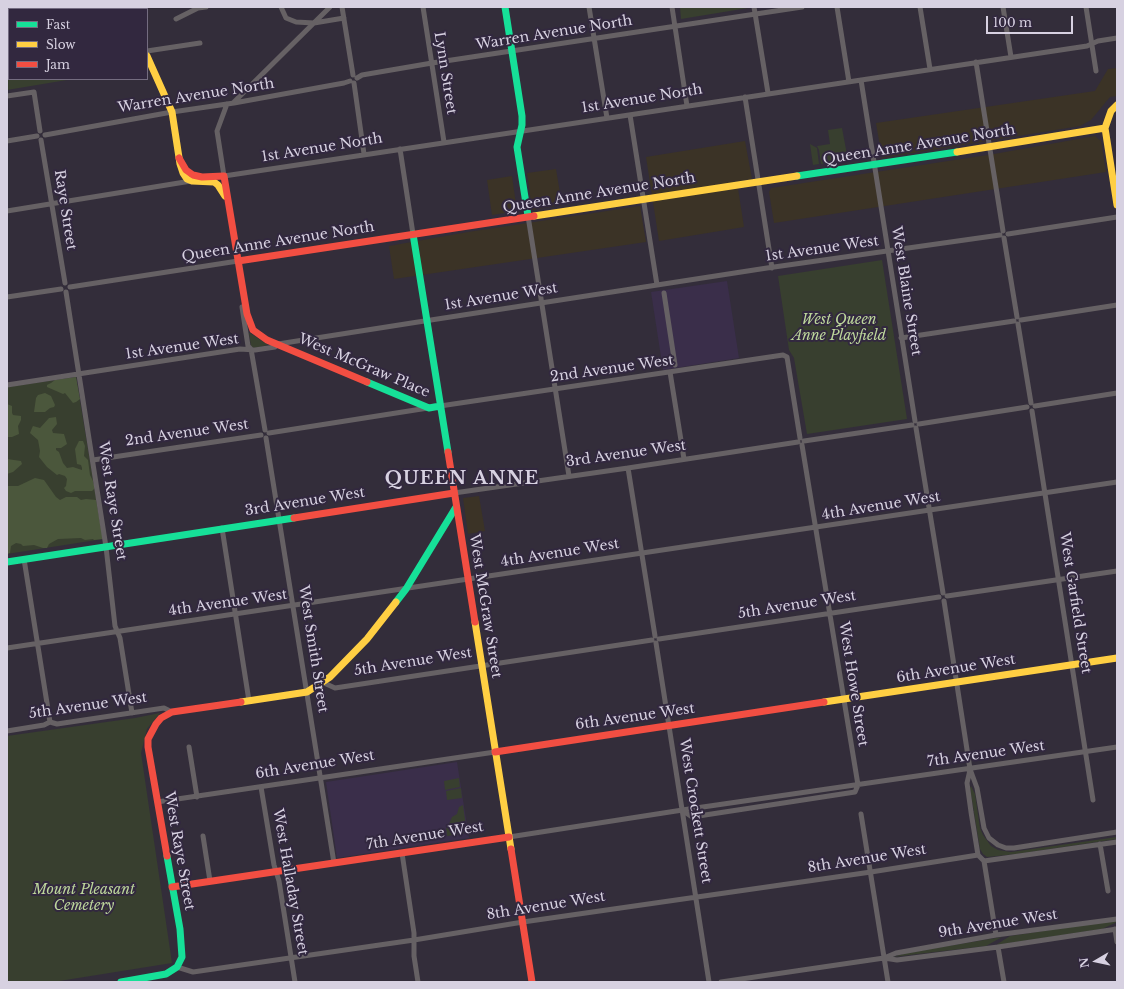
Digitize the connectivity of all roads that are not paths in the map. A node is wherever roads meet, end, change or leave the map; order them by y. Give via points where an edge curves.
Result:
1 (206, 7) edge
2 (282, 7) edge
3 (330, 7) edge
4 (342, 7) edge
5 (423, 7) edge
6 (505, 7) edge
7 (589, 7) edge
8 (672, 7) edge
9 (754, 7) edge
10 (802, 7) edge
11 (837, 7) edge
12 (920, 7) edge
13 (1003, 7) edge
14 (1086, 7) edge
15 (756, 15) junction
16 (344, 18) junction
17 (176, 19) dead end
18 (314, 23) junction
19 (675, 27) junction
20 (1117, 38) edge
21 (594, 39) junction
22 (200, 43) dead end
23 (1092, 44) junction
24 (148, 51) edge
25 (512, 51) junction
26 (1011, 57) junction
27 (148, 58) edge
28 (976, 62) junction
29 (432, 64) junction
30 (930, 69) junction
31 (1096, 71) dead end
32 (353, 79) junction
33 (861, 80) junction
34 (849, 82) junction
35 (768, 93) junction
36 (7, 96) edge
37 (745, 97) junction
38 (234, 103) junction
39 (227, 104) junction
40 (1117, 105) edge
41 (687, 106) junction
42 (172, 112) junction
43 (630, 115) junction
44 (607, 118) junction
45 (1105, 128) junction
46 (520, 131) junction
47 (41, 135) junction
48 (7, 141) edge
49 (444, 142) junction
50 (990, 147) junction
51 (400, 149) junction
52 (364, 154) junction
53 (179, 158) junction
54 (875, 165) junction
55 (224, 176) junction
56 (192, 181) junction
57 (759, 182) junction
58 (1116, 188) edge
59 (643, 199) junction
60 (51, 204) junction
61 (1117, 205) edge
62 (229, 208) junction
63 (7, 211) edge
64 (528, 216) junction
65 (1117, 217) edge
66 (413, 234) junction
67 (1004, 234) junction
68 (888, 251) junction
69 (238, 261) junction
70 (772, 268) junction
71 (65, 283) junction
72 (657, 285) junction
73 (70, 287) junction
74 (63, 290) junction
75 (664, 292) dead end
76 (243, 294) junction
77 (7, 297) edge
78 (542, 303) junction
79 (1117, 305) edge
80 (427, 320) junction
81 (1017, 320) junction
82 (901, 338) junction
83 (278, 344) junction
84 (251, 349) junction
85 (786, 356) joint
86 (675, 365) dead end
87 (670, 372) junction
88 (79, 374) junction
89 (7, 385) edge
90 (555, 389) junction
91 (1117, 393) edge
92 (440, 406) junction
93 (1031, 407) junction
94 (429, 408) junction
95 (916, 424) junction
96 (267, 434) junction
97 (801, 441) junction
98 (684, 459) junction
99 (93, 460) junction
100 (628, 468) junction
101 (569, 476) junction
102 (1117, 482) edge
103 (454, 492) junction
104 (1045, 493) junction
105 (456, 507) junction
106 (929, 510) junction
107 (279, 519) junction
108 (222, 528) junction
109 (816, 528) junction
110 (106, 547) junction
111 (642, 553) junction
112 (24, 559) junction
113 (7, 562) edge
114 (1117, 571) edge
115 (468, 579) junction
116 (1059, 579) junction
117 (406, 589) junction
118 (943, 597) junction
119 (293, 605) junction
120 (235, 613) junction
121 (829, 613) junction
122 (117, 631) junction
123 (656, 640) junction
124 (38, 643) junction
125 (7, 648) edge
126 (1117, 658) edge
127 (482, 665) junction
128 (1072, 665) junction
129 (322, 682) junction
130 (957, 682) junction
131 (307, 692) junction
132 (844, 699) junction
133 (249, 701) junction
134 (172, 712) junction
135 (132, 713) junction
136 (50, 722) junction
137 (669, 726) junction
138 (7, 731) edge
139 (148, 739) joint
140 (189, 747) dead end
141 (1117, 747) edge
142 (496, 752) junction
143 (1086, 752) junction
144 (970, 769) junction
145 (321, 778) junction
146 (858, 785) junction
147 (261, 787) junction
148 (197, 796) junction
149 (1093, 800) dead end
150 (157, 802) junction
151 (682, 810) junction
152 (861, 814) dead end
153 (1117, 832) edge
154 (203, 836) dead end
155 (509, 837) junction
156 (1117, 842) edge
157 (1100, 844) junction
158 (402, 853) junction
159 (978, 855) junction
160 (984, 861) junction
161 (334, 863) junction
162 (276, 872) junction
163 (871, 872) junction
164 (210, 881) junction
165 (172, 887) junction
166 (1108, 891) dead end
167 (696, 897) junction
168 (1117, 919) edge
169 (523, 922) junction
170 (1116, 929) edge
171 (996, 935) junction
172 (414, 940) junction
173 (1117, 942) edge
174 (998, 947) junction
175 (291, 957) junction
176 (884, 958) junction
177 (177, 967) junction
178 (141, 981) edge
179 (121, 982) edge
180 (295, 982) edge
181 (418, 982) edge
182 (532, 982) edge
183 (709, 982) edge
184 (721, 982) edge
185 (888, 982) edge
186 (1004, 982) edge

1 - 17 street via 198,8
2 - 18 street via 286,18 290,20
3 - 18 street
4 - 16 street
5 - 29 street, Lynn Street
6 - 25 street
7 - 21 street
8 - 19 street
9 - 15 street
10 - 15 street, Warren Avenue North
11 - 34 street
12 - 30 street
13 - 26 street
14 - 23 street
15 - 19 street, Warren Avenue North
15 - 35 street
16 - 18 street
16 - 32 street
18 - 38 street
19 - 21 street, Warren Avenue North
19 - 41 street
20 - 23 street, 1st Avenue North
21 - 25 street, Warren Avenue North
21 - 44 street
22 - 24 street
23 - 26 street, 1st Avenue North
23 - 31 street
25 - 29 street, Warren Avenue North
25 - 46 street via 522,116
26 - 28 street, 1st Avenue North
27 - 42 street
28 - 30 street, 1st Avenue North
28 - 50 street, West Garfield Street
29 - 32 street, Warren Avenue North via 362,75
29 - 49 street, Lynn Street
30 - 33 street, 1st Avenue North
32 - 38 street, Warren Avenue North via 344,83
32 - 52 street
33 - 34 street, 1st Avenue North
33 - 54 street, West Blaine Street
34 - 35 street, 1st Avenue North
35 - 37 street, 1st Avenue North
36 - 47 street, Raye Street via 34,92
37 - 41 street, 1st Avenue North
37 - 57 street
38 - 39 street, Warren Avenue North
39 - 42 street, Warren Avenue North
39 - 55 street via 217,131
40 - 45 street via 1111,112
41 - 43 street, 1st Avenue North
42 - 47 street, Warren Avenue North
42 - 53 street
43 - 44 street, 1st Avenue North
43 - 59 street
44 - 46 street, 1st Avenue North
45 - 50 street, Queen Anne Avenue North
45 - 58 street
46 - 49 street, 1st Avenue North
46 - 64 street via 517,152
47 - 48 street, Warren Avenue North
47 - 60 street, Raye Street
49 - 51 street, 1st Avenue North
50 - 54 street, Queen Anne Avenue North
50 - 67 street, West Garfield Street
51 - 52 street, 1st Avenue North
51 - 66 street
52 - 55 street, 1st Avenue North
53 - 55 street, 1st Avenue North via 186,170 193,175
53 - 56 street via 183,173
54 - 57 street, Queen Anne Avenue North
54 - 68 street, West Blaine Street
55 - 62 street
56 - 60 street
56 - 62 street via 214,182 225,197
57 - 59 street, Queen Anne Avenue North
57 - 70 street
58 - 61 street
59 - 64 street, Queen Anne Avenue North
59 - 72 street
60 - 63 street
60 - 71 street, Raye Street
62 - 69 street, West Smith Street
64 - 66 street, Queen Anne Avenue North
64 - 78 street
65 - 67 street, 1st Avenue West
66 - 69 street, Queen Anne Avenue North
66 - 80 street, West McGraw Street
67 - 68 street, 1st Avenue West
67 - 81 street, West Garfield Street
68 - 70 street, 1st Avenue West
68 - 82 street, West Blaine Street
69 - 73 street, Queen Anne Avenue North
69 - 76 street, West Smith Street
70 - 72 street, 1st Avenue West
71 - 73 street
71 - 74 street via 62,286
72 - 78 street, 1st Avenue West
73 - 74 street via 69,290
74 - 77 street
74 - 88 street, West Raye Street
75 - 86 street
76 - 83 street, West Smith Street via 254,330 267,340
76 - 84 street, West Smith Street via 242,305 248,346
78 - 80 street, 1st Avenue West
78 - 90 street
79 - 81 street
80 - 83 street, 1st Avenue West
80 - 92 street, West McGraw Street
81 - 82 street
81 - 93 street, West Garfield Street
82 - 95 street, West Blaine Street
83 - 84 street, 1st Avenue West via 275,347
83 - 94 street, West McGraw Place
84 - 88 street, 1st Avenue West
84 - 96 street, West Smith Street
85 - 87 street, 2nd Avenue West
85 - 97 street, West Howe Street
87 - 90 street, 2nd Avenue West
87 - 98 street
88 - 89 street, 1st Avenue West
88 - 99 street, West Raye Street
90 - 92 street, 2nd Avenue West
90 - 101 street
91 - 93 street, 3rd Avenue West
92 - 94 street, West McGraw Place
92 - 103 street, West McGraw Street
93 - 95 street, 3rd Avenue West
93 - 104 street, West Garfield Street
94 - 96 street, 2nd Avenue West
95 - 97 street, 3rd Avenue West
95 - 106 street, West Blaine Street
96 - 99 street, 2nd Avenue West via 261,432 260,435
96 - 107 street, West Smith Street
97 - 98 street, 3rd Avenue West
97 - 109 street, West Howe Street
98 - 100 street, 3rd Avenue West
99 - 110 street, West Raye Street
100 - 101 street, 3rd Avenue West
100 - 111 street, West Crockett Street
101 - 103 street, 3rd Avenue West
102 - 104 street, 4th Avenue West
103 - 105 street, West McGraw Street
103 - 107 street, 3rd Avenue West
104 - 106 street, 4th Avenue West
104 - 116 street, West Garfield Street
105 - 115 street, West McGraw Street
105 - 117 street
106 - 109 street, 4th Avenue West
106 - 118 street, West Blaine Street
107 - 108 street, 3rd Avenue West
107 - 119 street, West Smith Street
108 - 110 street, 3rd Avenue West
108 - 120 street
109 - 111 street, 4th Avenue West
109 - 121 street, West Howe Street
110 - 112 street, 3rd Avenue West
110 - 122 street, West Raye Street
111 - 115 street, 4th Avenue West
111 - 123 street, West Crockett Street
112 - 113 street, 3rd Avenue West
112 - 124 street
114 - 116 street, 5th Avenue West
115 - 117 street, 4th Avenue West
115 - 127 street, West McGraw Street
116 - 118 street, 5th Avenue West
116 - 128 street, West Garfield Street
117 - 119 street, 4th Avenue West
117 - 129 street via 367,639
118 - 121 street, 5th Avenue West
118 - 130 street, West Blaine Street
119 - 120 street, 4th Avenue West
119 - 131 street, West Smith Street
120 - 122 street, 4th Avenue West
120 - 133 street
121 - 123 street, 5th Avenue West
121 - 132 street, West Howe Street
122 - 124 street, 4th Avenue West
122 - 135 street, West Raye Street
123 - 127 street, 5th Avenue West
123 - 137 street, West Crockett Street
124 - 125 street, 4th Avenue West
124 - 136 street
126 - 128 street, 6th Avenue West
127 - 129 street, 5th Avenue West via 335,688
127 - 142 street, West McGraw Street
128 - 130 street, 6th Avenue West
128 - 143 street, West Garfield Street
129 - 131 street
130 - 132 street, 6th Avenue West
130 - 144 street, West Blaine Street
131 - 133 street, 5th Avenue West
131 - 145 street, West Smith Street
132 - 137 street, 6th Avenue West
132 - 146 street, West Howe Street
133 - 134 street, 5th Avenue West
134 - 135 street, 5th Avenue West via 164,708
134 - 139 street, 5th Avenue West via 161,718
135 - 136 street, 5th Avenue West via 57,724
136 - 138 street, 5th Avenue West
137 - 142 street, 6th Avenue West
137 - 151 street, West Crockett Street
139 - 150 street, West Raye Street
140 - 148 street
141 - 143 street, 7th Avenue West
142 - 145 street, 6th Avenue West
142 - 155 street, West McGraw Street
143 - 144 street, 7th Avenue West
143 - 149 street, West Garfield Street
144 - 146 street, 7th Avenue West
144 - 153 street, West Blaine Street via 977,788 984,828 989,838 998,845 1014,848
144 - 159 street, West Blaine Street via 967,783
145 - 147 street, 6th Avenue West
145 - 161 street, West Smith Street
146 - 151 street, 7th Avenue West
146 - 151 street, 7th Avenue West via 855,792 692,817
147 - 148 street, 6th Avenue West
147 - 162 street, West Halladay Street
148 - 150 street, 6th Avenue West
150 - 165 street, West Raye Street
151 - 155 street, 7th Avenue West
151 - 167 street, West Crockett Street
152 - 163 street
154 - 164 street
155 - 158 street, 7th Avenue West
155 - 169 street, West McGraw Street
156 - 157 street
157 - 160 street
157 - 166 street
158 - 161 street, 7th Avenue West
158 - 172 street
159 - 160 street
159 - 163 street, 8th Avenue West
160 - 171 street
161 - 162 street, 7th Avenue West
162 - 164 street, 7th Avenue West
162 - 175 street, West Halladay Street
163 - 167 street, 8th Avenue West
163 - 176 street
164 - 165 street, 7th Avenue West
165 - 177 street, West Raye Street via 182,949 182,957
167 - 169 street, 8th Avenue West
167 - 183 street, West Crockett Street
168 - 171 street, 9th Avenue West
169 - 172 street, 8th Avenue West
169 - 182 street, West McGraw Street
170 - 173 street
170 - 174 street, 9th Avenue West
171 - 176 street, 9th Avenue West via 896,953
172 - 175 street, 8th Avenue West
172 - 181 street
174 - 176 street, 9th Avenue West via 897,960
174 - 186 street
175 - 177 street, 8th Avenue West via 193,972
175 - 180 street, West Halladay Street
176 - 184 street, 9th Avenue West
176 - 185 street
177 - 178 street via 166,974
178 - 179 street

